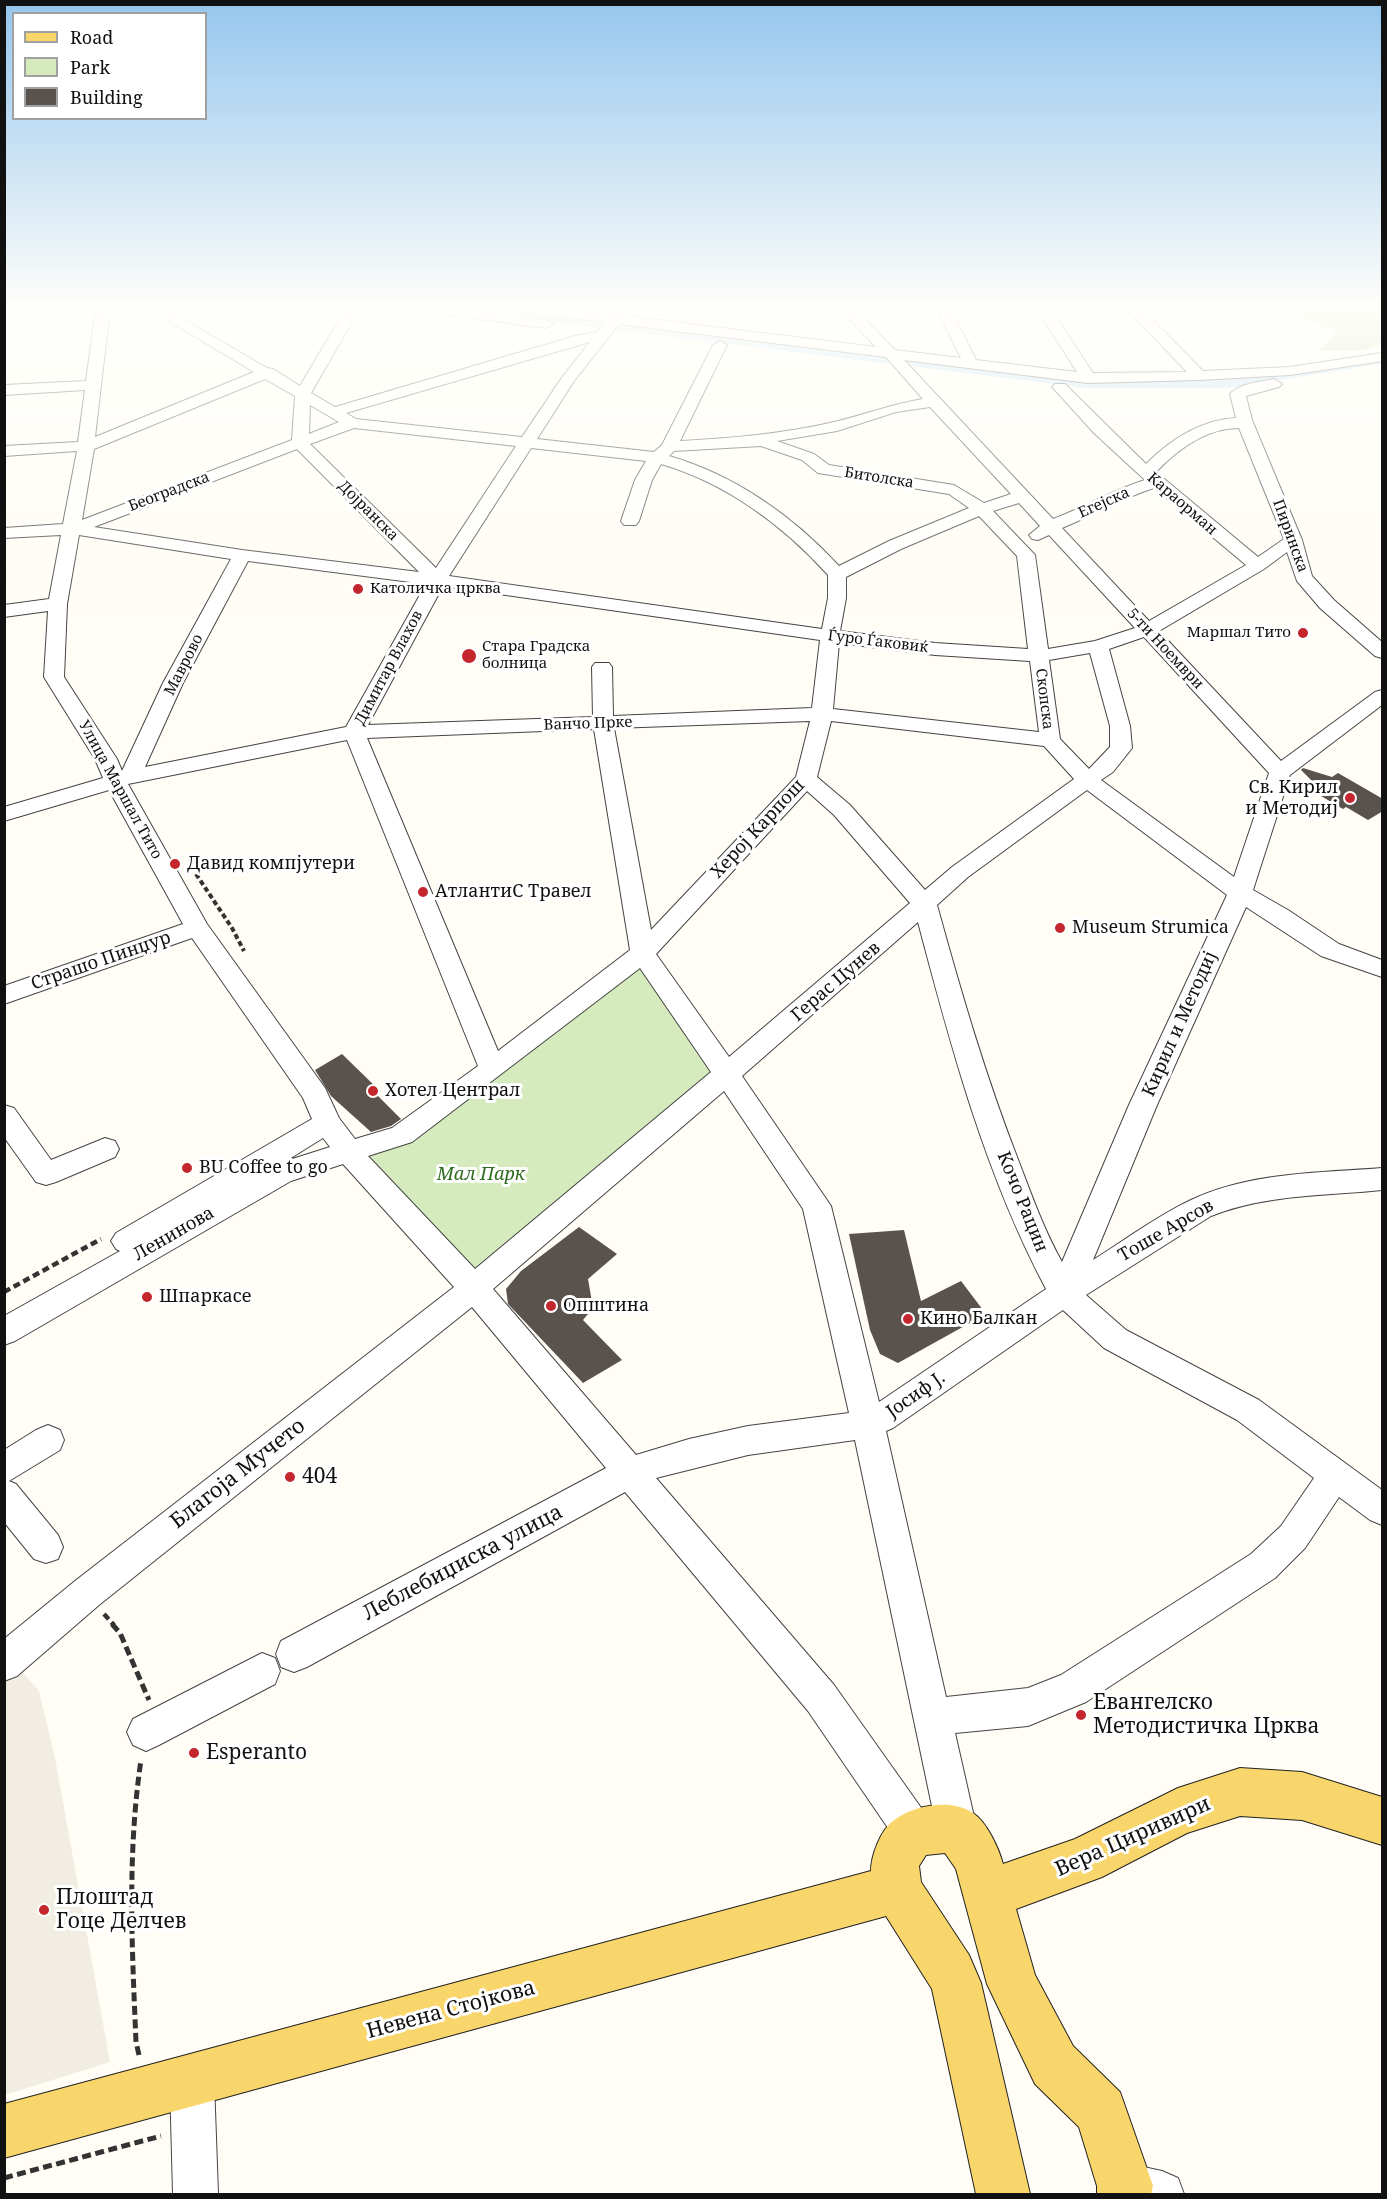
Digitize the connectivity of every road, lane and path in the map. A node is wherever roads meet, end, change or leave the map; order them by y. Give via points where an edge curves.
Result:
1 (90, 411) edge
2 (173, 411) edge
3 (302, 411) edge
4 (338, 411) edge
5 (548, 411) edge
6 (686, 411) edge
7 (886, 411) edge
8 (942, 411) edge
9 (1080, 411) edge
10 (1243, 411) edge
11 (333, 412) joint
12 (352, 423) junction
13 (1246, 423) junction
14 (762, 441) junction
15 (300, 443) junction
16 (527, 443) junction
17 (86, 446) junction
18 (4, 451) edge
19 (665, 452) junction
20 (1152, 477) junction
21 (1022, 496) junction
22 (982, 508) junction
23 (630, 521) dead end
24 (1051, 526) junction
25 (72, 530) junction
26 (4, 533) edge
27 (1293, 540) junction
28 (242, 555) junction
29 (1026, 555) junction
30 (1257, 565) junction
31 (837, 574) junction
32 (437, 580) junction
33 (58, 604) junction
34 (4, 611) edge
35 (1147, 630) junction
36 (830, 636) junction
37 (1098, 646) junction
38 (1383, 652) edge
39 (1039, 656) junction
40 (602, 667) dead end
41 (1383, 696) edge
42 (822, 714) junction
43 (603, 723) junction
44 (354, 732) junction
45 (1050, 740) junction
46 (1280, 771) junction
47 (123, 779) junction
48 (807, 779) junction
49 (1088, 782) junction
50 (4, 814) edge
51 (1240, 893) junction
52 (925, 905) junction
53 (197, 928) junction
54 (643, 953) junction
55 (1383, 969) edge
56 (4, 995) edge
57 (492, 1069) junction
58 (728, 1075) junction
59 (4, 1115) edge
60 (327, 1123) junction
61 (105, 1149) dead end
62 (351, 1153) junction
63 (1383, 1179) edge
64 (474, 1288) junction
65 (1064, 1293) junction
66 (4, 1312) edge
67 (4, 1332) edge
68 (868, 1424) junction
69 (48, 1440) dead end
70 (4, 1468) edge
71 (632, 1471) junction
72 (1336, 1474) junction
73 (4, 1495) edge
74 (1383, 1509) edge
75 (46, 1546) dead end
76 (87, 1593) junction
77 (294, 1654) dead end
78 (4, 1663) edge
79 (262, 1671) dead end
80 (932, 1717) junction
81 (153, 1729) junction
82 (1383, 1821) edge
83 (936, 1832) junction
84 (898, 1888) junction
85 (989, 1894) junction
86 (139, 2049) dead end
87 (193, 2104) junction
88 (4, 2131) edge
89 (4, 2178) edge
90 (1137, 2192) edge
91 (196, 2194) edge
92 (1002, 2194) edge

1 - 17 street, Улица Маршал Тито
2 - 17 street
3 - 15 street
4 - 11 street
5 - 16 street, Димитар Влахов
6 - 19 street
7 - 14 street via 837,426
8 - 21 street
9 - 20 street, Караорман
10 - 13 street, Пиринска
11 - 12 street
12 - 15 street, Београдска
12 - 16 street
13 - 20 street, Егејска via 1204,427 1163,457
13 - 27 street, Пиринска
14 - 19 street, Битолска
14 - 22 street, Битолска via 808,457 824,469 954,490
15 - 25 street, Београдска
15 - 32 street, Дојранска
16 - 19 street
16 - 32 street, Димитар Влахов
17 - 18 street
17 - 25 street, Улица Маршал Тито
19 - 23 street via 652,464
19 - 31 street via 745,497 805,539
20 - 24 street, Егејска via 1094,509
20 - 30 street, Караорман
21 - 22 street
21 - 24 street
22 - 29 street
22 - 31 street
24 - 29 street via 1034,538
24 - 35 street, 5-ти Ноември
25 - 26 street
25 - 28 street, Ѓуро Ѓаковиќ
25 - 33 street, Улица Маршал Тито
27 - 30 street, Ѓуро Ѓаковиќ
27 - 38 street, Пиринска via 1304,578 1327,604
28 - 32 street, Ѓуро Ѓаковиќ
28 - 47 street, Маврово
29 - 39 street, Скопска
30 - 35 street, Ѓуро Ѓаковиќ
31 - 36 street, Херој Карпош
32 - 36 street, Ѓуро Ѓаковиќ
32 - 44 street, Димитар Влахов
33 - 34 street
33 - 47 street, Улица Маршал Тито via 54,677
35 - 37 street, Ѓуро Ѓаковиќ
35 - 46 street, 5-ти Ноември
36 - 39 street, Ѓуро Ѓаковиќ
36 - 42 street, Херој Карпош
37 - 39 street, Ѓуро Ѓаковиќ
37 - 49 street, Герас Цунев via 1120,726 1121,748
39 - 45 street, Скопска
40 - 43 street
41 - 46 street
42 - 43 street, Ванчо Прке
42 - 45 street, Ванчо Прке
42 - 48 street, Херој Карпош
43 - 44 street, Ванчо Прке
43 - 54 street
44 - 47 street, Ванчо Прке
44 - 57 street, Димитар Влахов
45 - 49 street, Скопска
46 - 51 street, Кирил и Методиј
47 - 50 street, Ванчо Прке
47 - 53 street, Улица Маршал Тито
48 - 52 street, Кочо Рацин via 842,810
48 - 54 street, Херој Карпош
49 - 51 street, Скопска
49 - 52 street, Герас Цунев via 960,872
51 - 55 street, Скопска via 1330,950
51 - 65 street, Кирил и Методиј via 1143,1105
52 - 58 street, Герас Цунев
52 - 65 street, Кочо Рацин via 982,1102 1034,1238
53 - 56 street, Страшо Пинџур
53 - 60 street, Улица Маршал Тито via 315,1095
54 - 57 street, Херој Карпош
54 - 58 street
57 - 62 street, Ленинова via 402,1135
58 - 64 street, Герас Цунев
58 - 68 street via 817,1206
59 - 61 street via 46,1174
60 - 62 street, Улица Маршал Тито
60 - 66 street
62 - 64 street, Улица Маршал Тито
62 - 67 street, Ленинова via 281,1173
63 - 65 street, Тоше Арсов via 1267,1188 1229,1197 1201,1208
64 - 71 street, Улица Маршал Тито
64 - 76 street, Благоја Мучето
65 - 68 street, Јосиф Ј.
65 - 72 street, Кочо Рацин via 1115,1339 1248,1410
68 - 71 street, Јосиф Ј. via 786,1434 675,1456
68 - 80 street
69 - 70 street
71 - 77 street, Леблебиџиска улица
71 - 83 street, Улица Маршал Тито
72 - 74 street, Кочо Рацин
72 - 80 street via 1293,1537 1263,1566 1073,1689 1028,1707
73 - 75 street
76 - 78 street, Благоја Мучето
76 - 81 path via 120,1633
79 - 81 street
80 - 83 street
81 - 86 path via 135,1793 130,1921
82 - 85 main road, Вера Циривири via 1302,1796 1239,1792 1178,1812 1085,1860
83 - 84 main road via 902,1847 894,1868
83 - 85 main road via 977,1857
84 - 87 main road, Невена Стојкова
84 - 92 main road via 952,1975 973,2050
85 - 90 main road via 1012,1984 1054,2065 1101,2111
87 - 88 main road, Невена Стојкова
87 - 89 path
87 - 91 street

